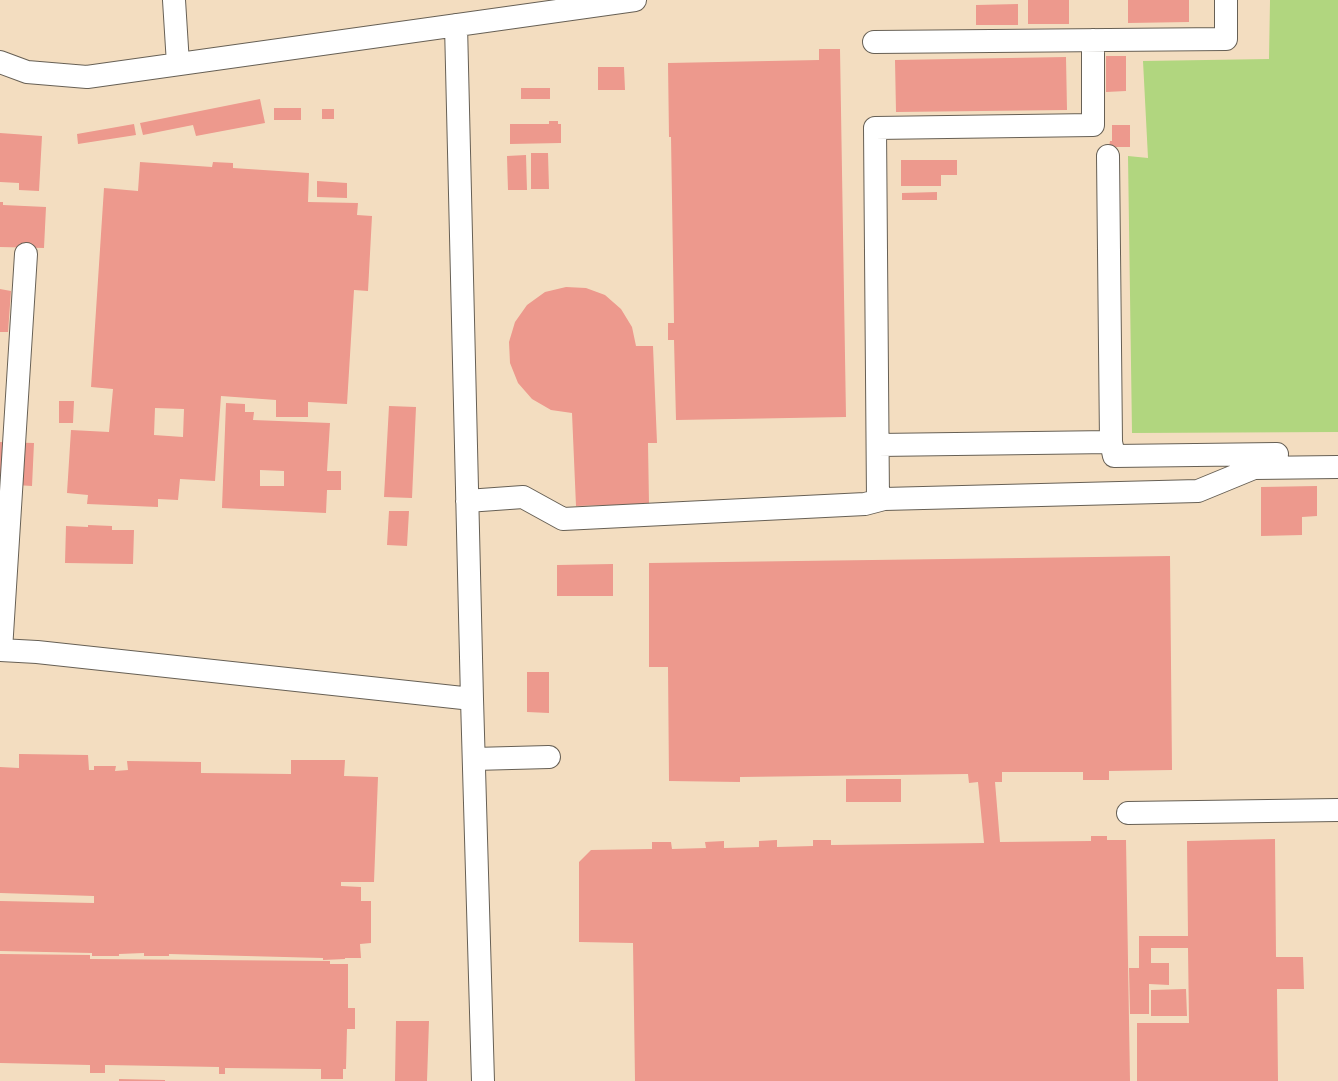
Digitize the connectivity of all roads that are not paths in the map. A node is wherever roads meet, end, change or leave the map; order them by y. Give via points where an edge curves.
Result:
1 (174, 0) edge
2 (634, 0) edge
3 (1226, 0) edge
4 (456, 25) junction
5 (1093, 40) junction
6 (874, 42) dead end
7 (0, 62) edge
8 (178, 64) junction
9 (1108, 156) dead end
10 (26, 254) dead end
11 (1112, 442) junction
12 (878, 445) junction
13 (1338, 453) edge
14 (1338, 467) edge
15 (878, 500) junction
16 (467, 501) junction
17 (0, 650) edge
18 (472, 699) junction
19 (549, 757) dead end
20 (474, 759) junction
21 (1338, 810) edge
22 (1128, 813) dead end
23 (483, 1081) edge

1 - 8 street
2 - 4 street
3 - 5 street via 1226,39
4 - 8 street
4 - 16 street
5 - 6 street
5 - 12 street via 1093,125 875,128
7 - 8 street via 27,72 87,77
9 - 11 street
10 - 17 street
11 - 12 street
11 - 13 street via 1114,456
12 - 15 street
14 - 15 street via 1254,468 1198,491
15 - 16 street via 865,504 563,519 523,497
16 - 18 street
17 - 18 street
18 - 20 street
19 - 20 street
20 - 23 street
21 - 22 street

